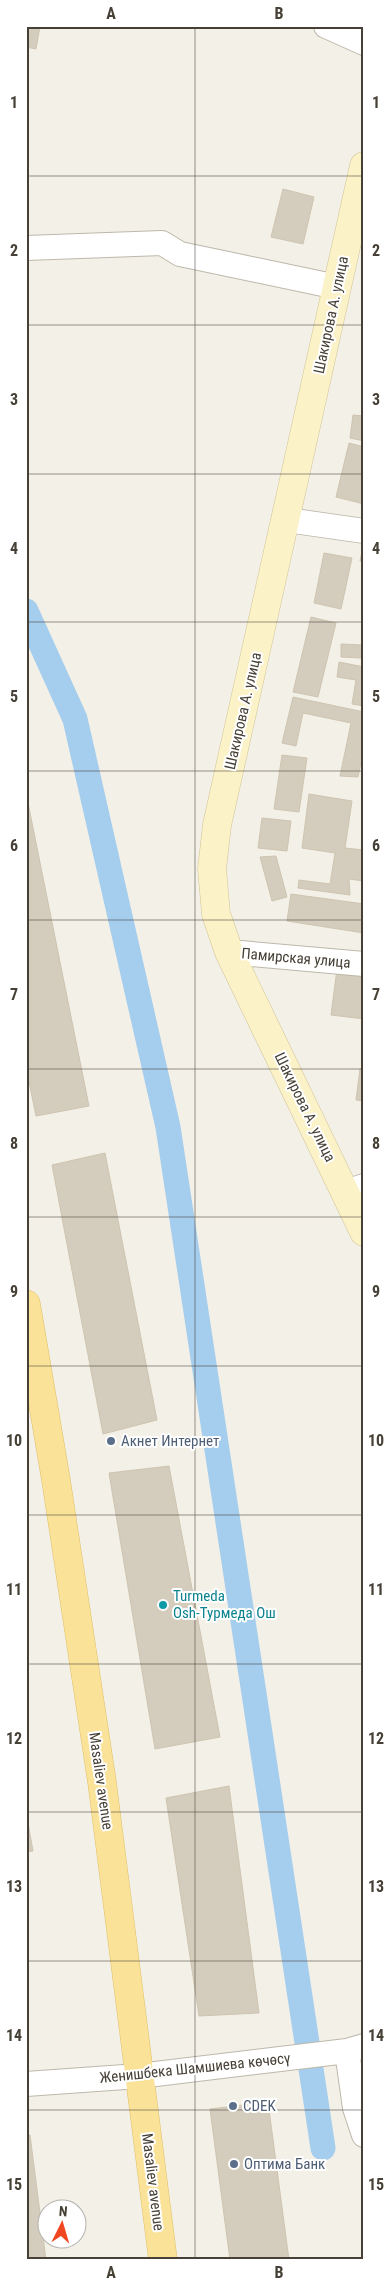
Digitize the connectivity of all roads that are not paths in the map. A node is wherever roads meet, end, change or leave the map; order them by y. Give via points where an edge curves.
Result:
1 (326, 26) edge
2 (364, 43) edge
3 (364, 166) edge
4 (26, 248) edge
5 (337, 287) junction
6 (287, 520) junction
7 (364, 531) edge
8 (229, 952) junction
9 (364, 964) edge
10 (355, 1189) edge
11 (364, 1232) edge
12 (26, 1304) edge
13 (348, 2050) edge
14 (140, 2076) junction
15 (26, 2084) edge
16 (364, 2135) edge
17 (163, 2260) edge

1 - 2 street
3 - 5 main road, Шакирова А. улица
4 - 5 street via 162,243 180,254
5 - 6 main road, Шакирова А. улица
6 - 7 street
6 - 8 main road, Шакирова А. улица via 216,834 212,869 216,914
8 - 9 street, Памирская улица
8 - 10 main road, Шакирова А. улица
10 - 11 main road, Шакирова А. улица
12 - 14 main road, Masaliev avenue via 102,1782
13 - 14 street, Женишбека Шамшиева көчөсү
13 - 16 street via 355,2108
14 - 15 street, Женишбека Шамшиева көчөсү
14 - 17 main road, Masaliev avenue

